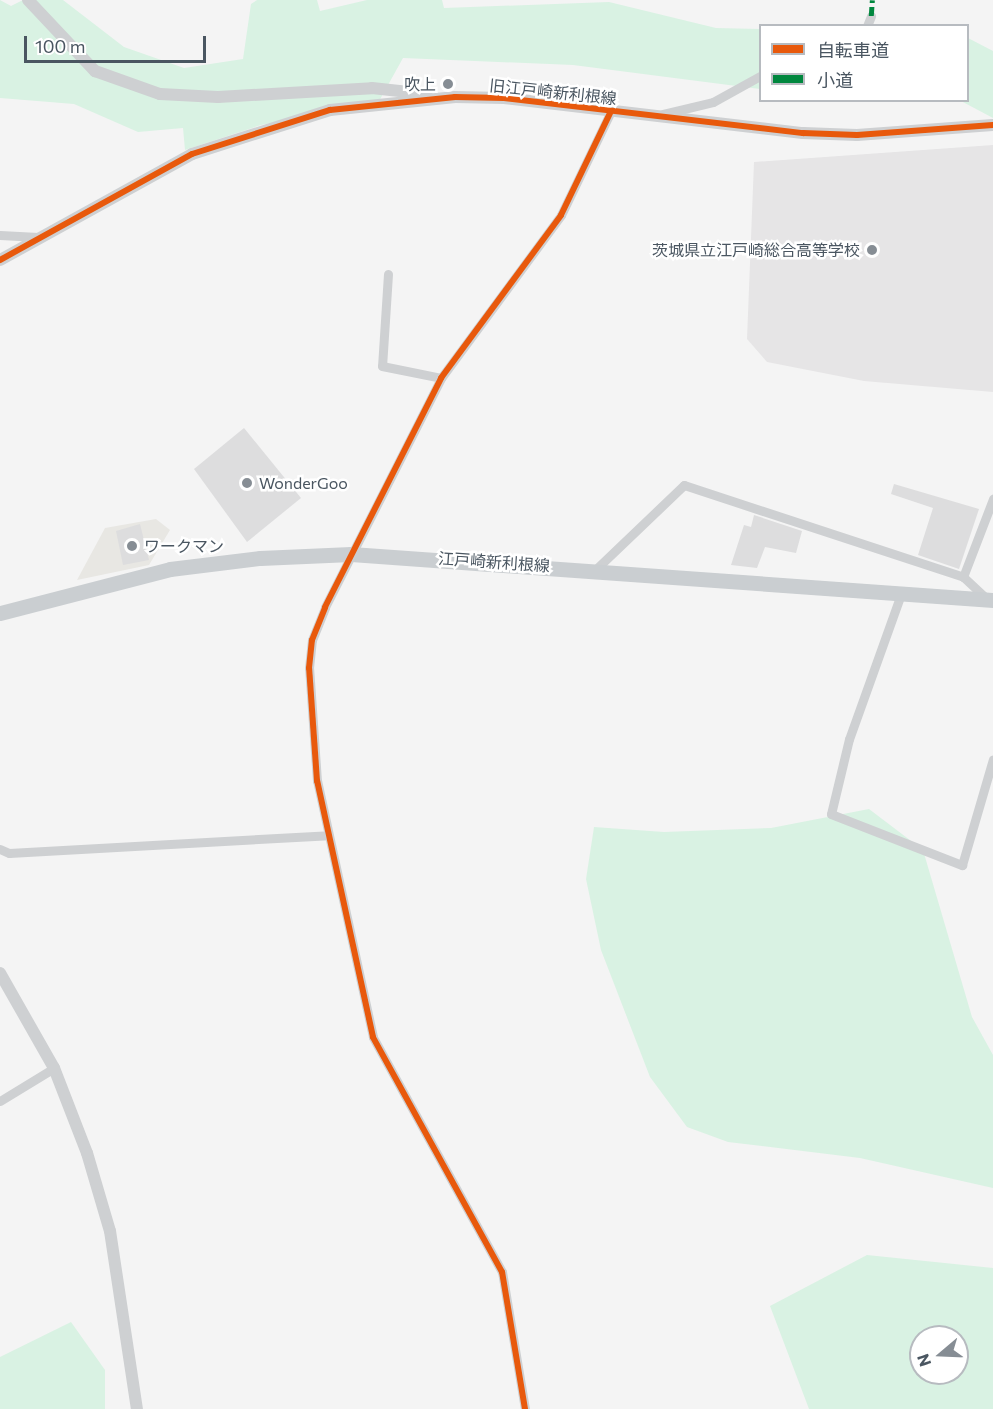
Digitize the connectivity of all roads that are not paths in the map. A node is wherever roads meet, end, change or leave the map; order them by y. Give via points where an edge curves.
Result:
1 (28, 0) edge
2 (759, 77) edge
3 (454, 97) junction
4 (611, 111) junction
5 (651, 117) junction
6 (993, 125) edge
7 (0, 235) edge
8 (38, 237) junction
9 (0, 260) edge
10 (388, 273) dead end
11 (441, 378) junction
12 (993, 499) edge
13 (351, 554) junction
14 (595, 570) junction
15 (963, 577) junction
16 (901, 594) junction
17 (990, 599) edge
18 (0, 613) edge
19 (993, 759) edge
20 (989, 789) edge
21 (328, 835) junction
22 (0, 849) edge
23 (0, 973) edge
24 (54, 1068) junction
25 (0, 1101) edge
26 (137, 1409) edge
27 (525, 1409) edge

1 - 3 street via 95,71 159,94 218,97 372,88
2 - 5 street via 713,102
3 - 4 street, 旧江戸崎新利根線
3 - 8 street, 旧江戸崎新利根線 via 330,110 249,133 150,174
4 - 5 street, 旧江戸崎新利根線
4 - 11 street via 561,215
5 - 6 street, 旧江戸崎新利根線 via 857,135
7 - 8 street
8 - 9 street, 旧江戸崎新利根線
10 - 11 street via 382,366
11 - 13 street
12 - 15 street
13 - 14 main road, 江戸崎新利根線
13 - 18 main road, 江戸崎新利根線 via 260,558 171,569
13 - 21 street via 312,640 309,668 311,736
14 - 15 street via 684,485
14 - 16 main road, 江戸崎新利根線
15 - 17 street
16 - 17 main road, 江戸崎新利根線
16 - 20 street via 849,739 831,814 962,865
19 - 20 street
21 - 22 street via 9,854
21 - 27 street via 373,1036 502,1272
23 - 24 street
24 - 25 street
24 - 26 street via 87,1153 110,1231

